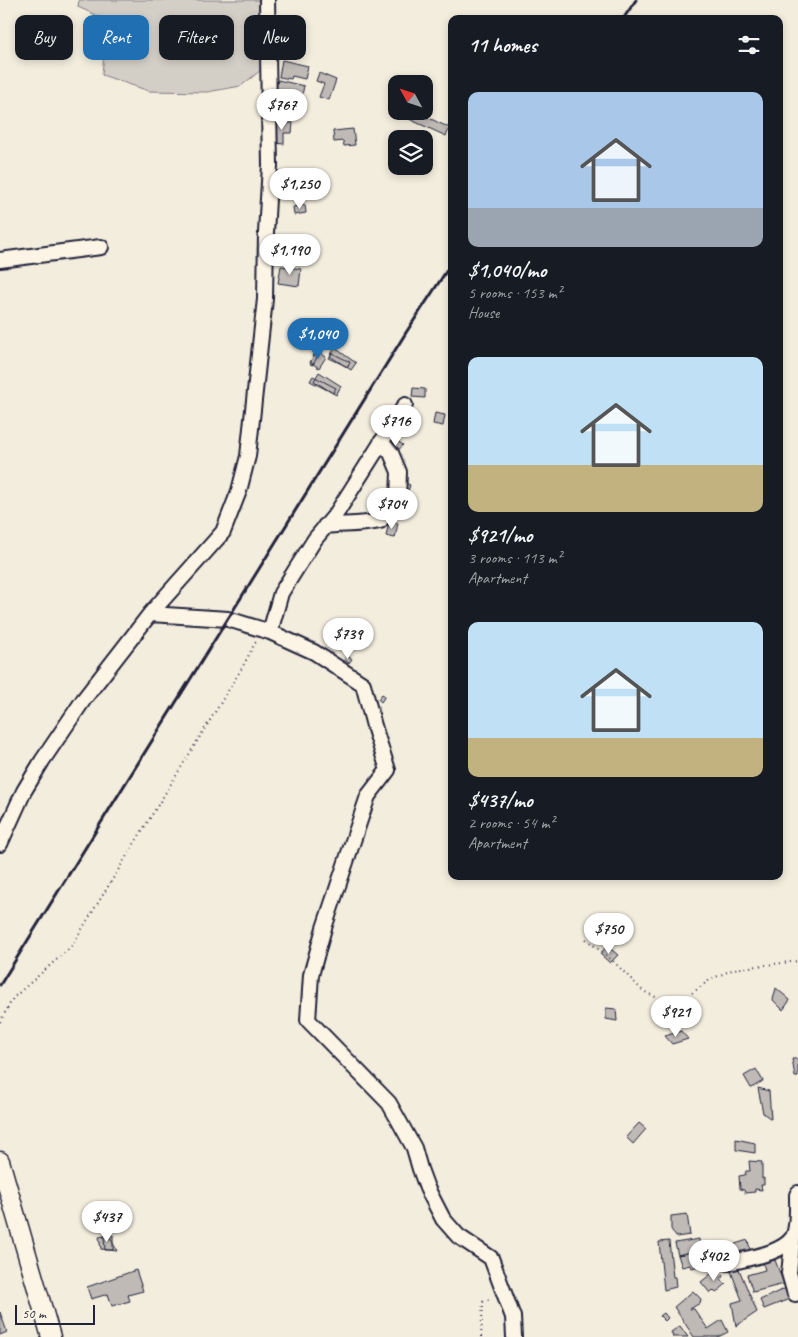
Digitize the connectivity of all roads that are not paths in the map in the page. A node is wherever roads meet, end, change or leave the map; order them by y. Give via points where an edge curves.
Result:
1 (267, 0) edge
2 (102, 247) dead end
3 (0, 260) edge
4 (405, 405) dead end
5 (381, 442) junction
6 (325, 526) junction
7 (150, 614) junction
8 (270, 632) junction
9 (0, 844) edge
10 (1, 1167) edge
11 (798, 1193) edge
12 (793, 1237) junction
13 (729, 1263) dead end
14 (795, 1294) dead end
15 (51, 1337) edge
16 (514, 1337) edge

1 - 7 street via 270,165 265,299 248,456 223,532
2 - 3 street
4 - 5 street
5 - 6 street
5 - 6 street via 399,472 398,499 380,521
6 - 8 street via 281,593
7 - 8 street via 228,619
7 - 9 street via 84,699 42,761 24,791
8 - 16 street via 314,652 363,684 388,770 368,796 324,928 312,975 308,1020 389,1103 414,1148 427,1188 444,1219 458,1236 491,1258 513,1317
10 - 15 main road
11 - 12 street
12 - 13 street via 778,1250
12 - 14 street via 789,1273

